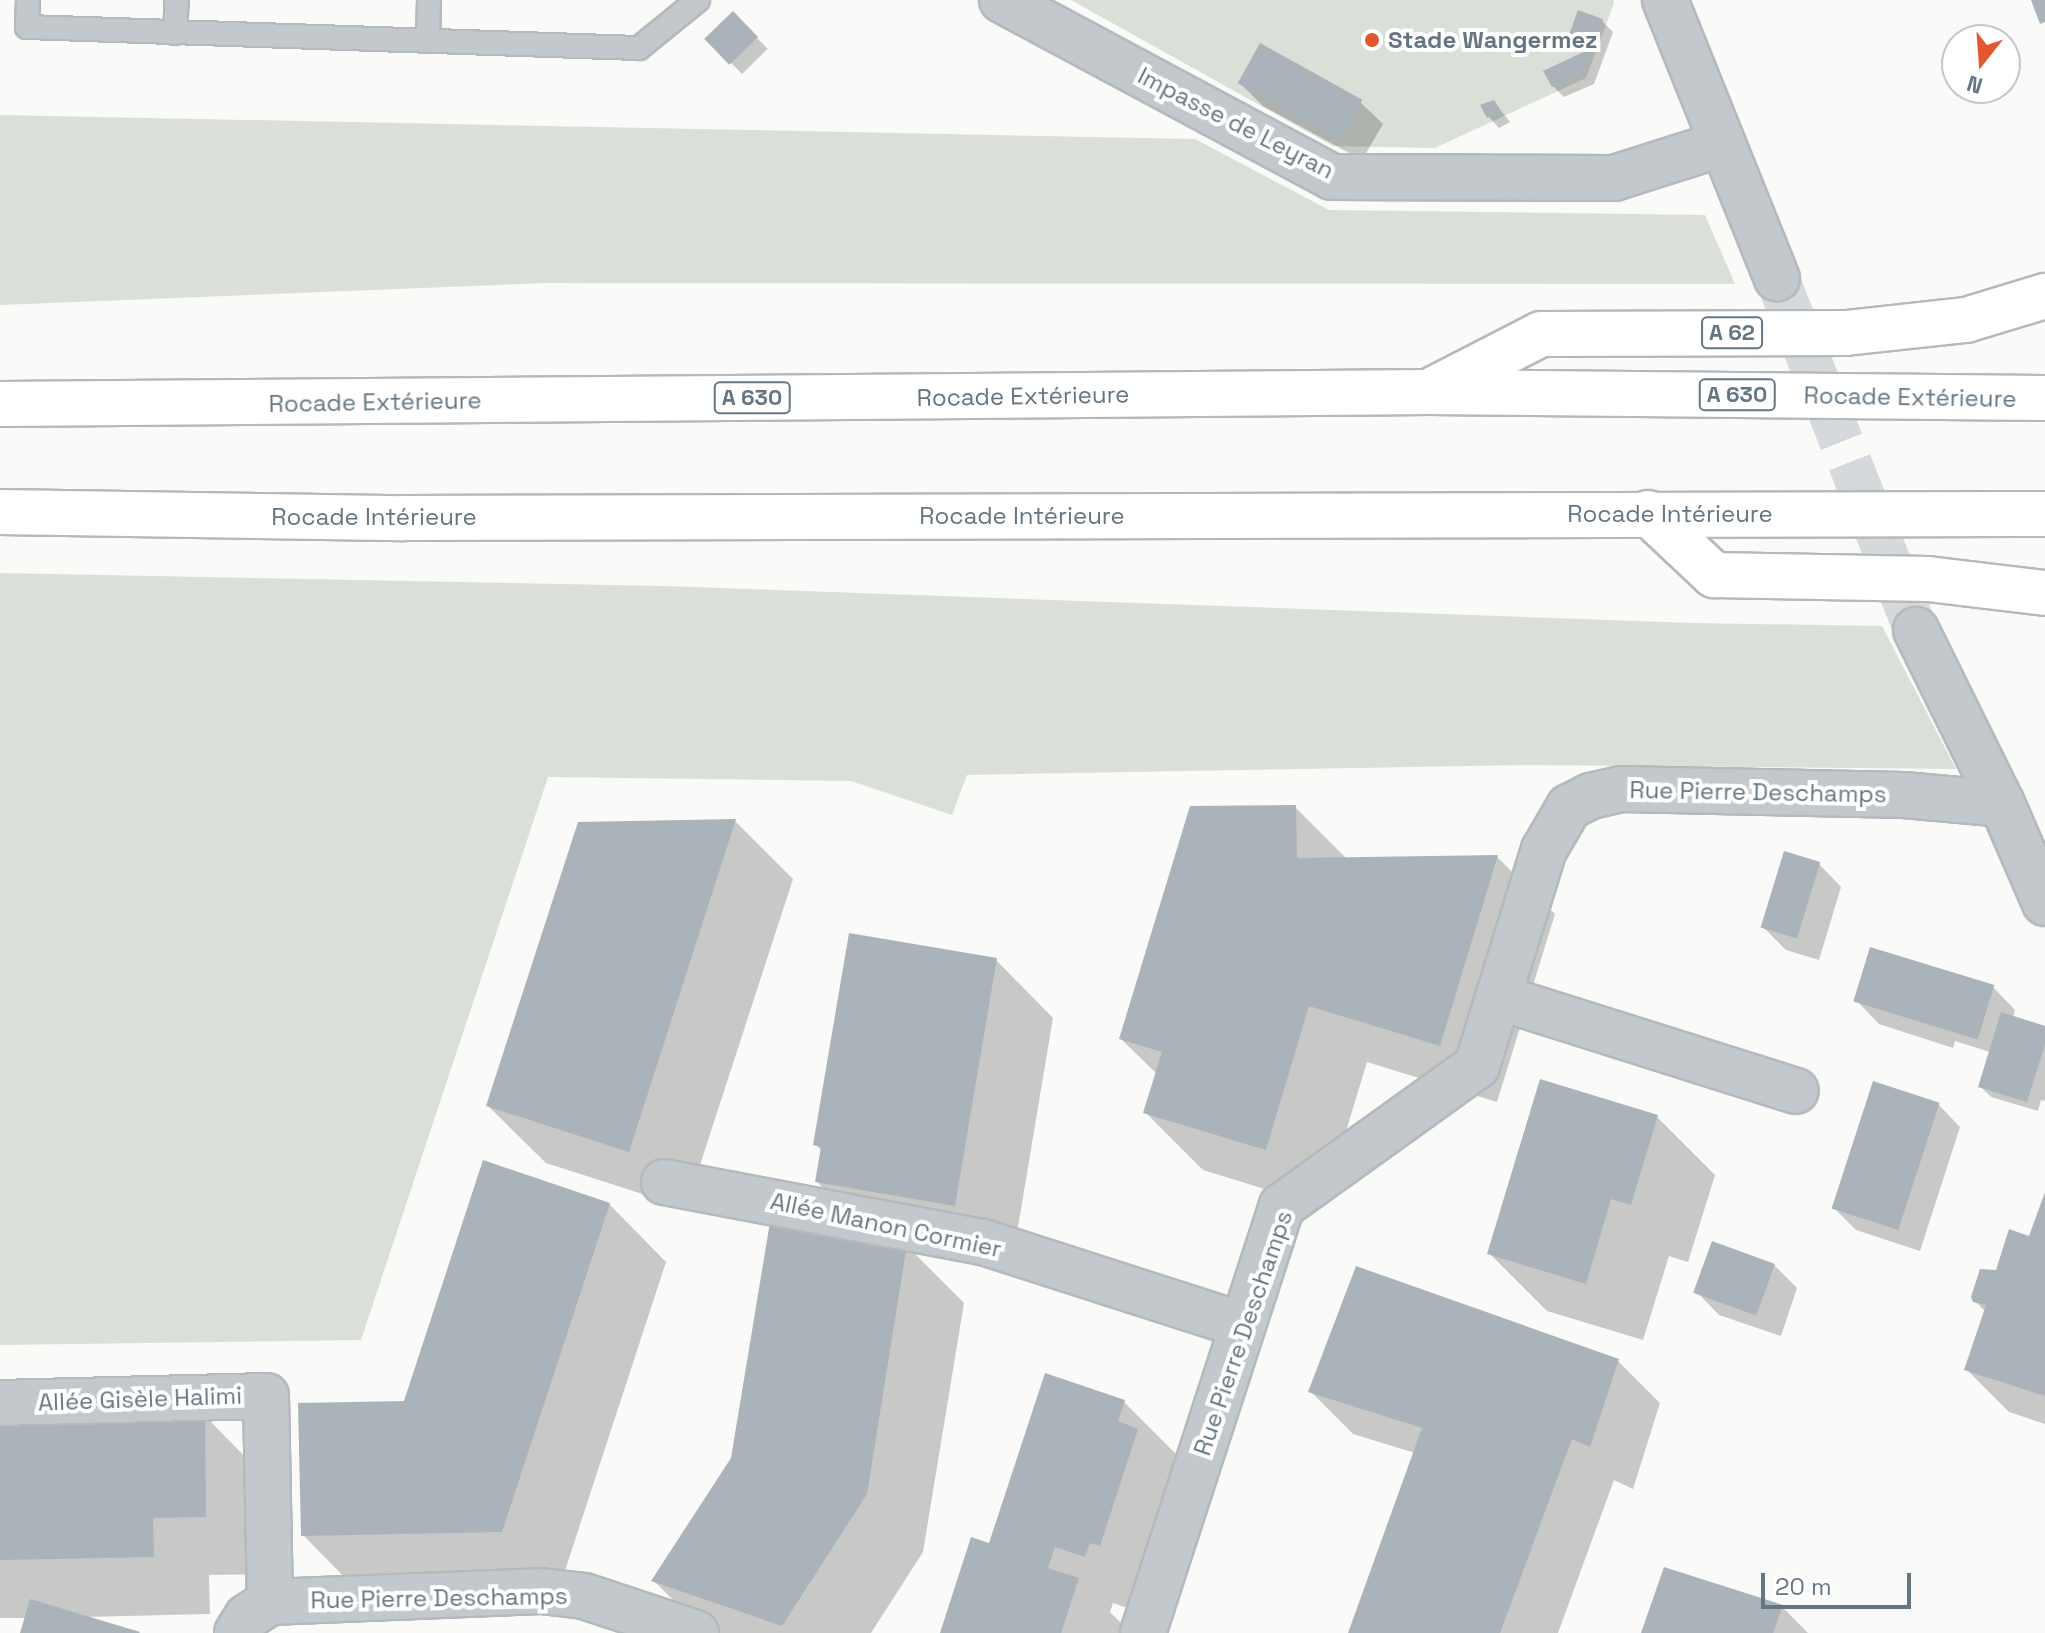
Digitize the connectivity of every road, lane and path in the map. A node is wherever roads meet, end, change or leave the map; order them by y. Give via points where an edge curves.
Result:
1 (28, 0) edge
2 (177, 0) edge
3 (429, 0) edge
4 (698, 0) edge
5 (1002, 0) edge
6 (1665, 0) edge
7 (175, 33) junction
8 (428, 41) junction
9 (1721, 144) junction
10 (1777, 278) tunnel mouth
11 (2045, 296) edge
12 (1429, 392) junction
13 (2045, 398) edge
14 (0, 404) edge
15 (0, 512) edge
16 (1648, 513) junction
17 (2045, 514) edge
18 (2045, 593) edge
19 (1916, 630) tunnel mouth
20 (2002, 804) junction
21 (2045, 903) edge
22 (1498, 997) junction
23 (1796, 1091) dead end
24 (664, 1182) dead end
25 (1242, 1325) junction
26 (0, 1403) edge
27 (270, 1602) junction
28 (237, 1633) edge
29 (696, 1633) edge
30 (1143, 1633) edge

1 - 7 lane via 27,27
2 - 7 lane
3 - 8 lane
4 - 8 lane via 639,48
5 - 9 street, Impasse de Leyran via 1332,177 1614,178
6 - 9 street
7 - 8 lane
9 - 10 street
11 - 12 highway, A 62 via 1966,320 1846,333 1541,334
12 - 13 highway, Rocade Extérieure / A 630
12 - 14 highway, Rocade Extérieure / A 630
15 - 16 highway, Rocade Intérieure via 404,518
16 - 17 highway, Rocade Intérieure
16 - 18 highway via 1714,575 1928,579
19 - 20 street
20 - 21 street
20 - 22 street, Rue Pierre Deschamps via 1888,794 1621,789 1591,796 1569,807 1553,829
22 - 23 street
22 - 25 street, Rue Pierre Deschamps via 1477,1066 1282,1206
24 - 25 street, Allée Manon Cormier via 983,1242
25 - 30 street, Rue Pierre Deschamps
26 - 27 street, Allée Gisèle Halimi via 266,1396
27 - 28 street via 247,1617
27 - 29 street, Rue Pierre Deschamps via 562,1592

